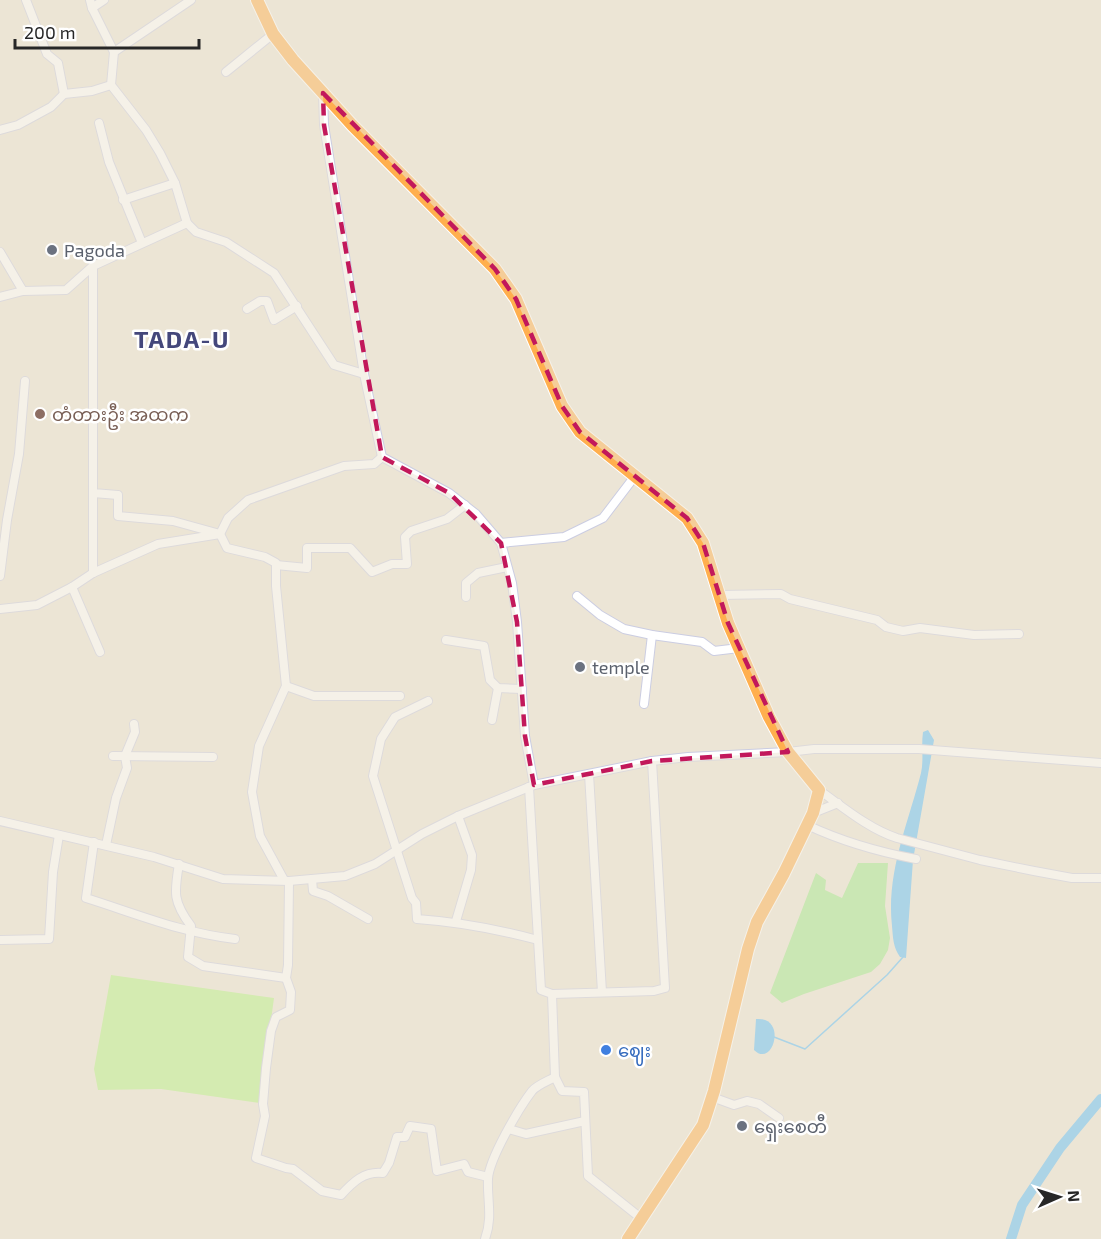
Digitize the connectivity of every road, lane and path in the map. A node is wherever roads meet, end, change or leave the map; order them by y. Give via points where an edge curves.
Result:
1 (26, 0) edge
2 (104, 0) edge
3 (191, 0) edge
4 (257, 0) edge
5 (91, 4) edge
6 (273, 34) junction
7 (114, 52) junction
8 (226, 72) dead end
9 (111, 85) junction
10 (323, 93) junction
11 (64, 94) junction
12 (99, 123) dead end
13 (0, 130) edge
14 (175, 183) junction
15 (123, 200) junction
16 (188, 223) junction
17 (142, 243) junction
18 (0, 252) edge
19 (93, 266) junction
20 (23, 291) junction
21 (0, 297) edge
22 (297, 306) junction
23 (247, 309) dead end
24 (364, 374) junction
25 (25, 381) dead end
26 (382, 457) junction
27 (635, 476) junction
28 (93, 493) junction
29 (465, 506) junction
30 (220, 534) junction
31 (501, 543) junction
32 (276, 565) junction
33 (507, 567) junction
34 (93, 573) junction
35 (0, 576) edge
36 (72, 587) junction
37 (719, 595) junction
38 (577, 596) dead end
39 (466, 597) dead end
40 (0, 609) edge
41 (1018, 634) dead end
42 (652, 635) junction
43 (446, 640) dead end
44 (739, 648) junction
45 (100, 652) dead end
46 (286, 686) junction
47 (498, 688) junction
48 (522, 689) junction
49 (400, 696) dead end
50 (428, 701) dead end
51 (644, 704) dead end
52 (492, 720) dead end
53 (134, 724) dead end
54 (788, 752) junction
55 (113, 756) dead end
56 (125, 756) junction
57 (213, 757) dead end
58 (652, 761) junction
59 (1101, 763) edge
60 (589, 774) junction
61 (532, 786) junction
62 (819, 790) junction
63 (838, 803) junction
64 (813, 813) junction
65 (458, 816) junction
66 (0, 821) edge
67 (807, 825) junction
68 (59, 835) junction
69 (94, 842) junction
70 (106, 845) junction
71 (396, 850) junction
72 (916, 859) dead end
73 (179, 864) junction
74 (1098, 878) edge
75 (312, 879) junction
76 (286, 880) junction
77 (368, 919) dead end
78 (456, 921) junction
79 (191, 932) junction
80 (235, 939) dead end
81 (0, 940) edge
82 (538, 940) junction
83 (285, 978) junction
84 (602, 992) junction
85 (552, 994) junction
86 (555, 1077) junction
87 (712, 1097) junction
88 (779, 1118) dead end
89 (585, 1121) junction
90 (509, 1129) junction
91 (488, 1177) junction
92 (642, 1219) junction
93 (485, 1239) edge
94 (628, 1239) edge

1 - 11 street via 47,54 58,63
2 - 5 street
3 - 7 street
4 - 6 highway
5 - 7 street
6 - 8 street
6 - 10 highway
7 - 9 street
9 - 11 street
9 - 14 street via 146,130
10 - 24 street via 324,124
10 - 27 highway via 495,268 516,299 562,406 580,432
11 - 13 street via 51,107
12 - 15 street
14 - 15 street
14 - 16 street
15 - 17 street
16 - 17 street
16 - 22 street via 196,232 226,242 274,273
17 - 19 street
18 - 20 street
19 - 20 street via 66,290
19 - 28 street
20 - 21 street
22 - 23 street via 274,320 267,301
22 - 24 street via 334,365
24 - 26 street
25 - 35 street via 19,454
26 - 29 street via 449,493
26 - 30 street via 374,464 344,466 248,500 228,518
27 - 31 street via 603,518 564,537
27 - 37 highway via 687,518 703,543
28 - 30 street via 118,495 118,516 173,521
28 - 34 street
29 - 31 street
29 - 32 street via 447,519 411,531 405,537 407,564 392,564 372,572 350,548 307,548 307,568
30 - 32 street via 226,548 265,557
30 - 34 street via 158,544
31 - 33 street
32 - 46 street
33 - 39 street via 478,573 466,583
33 - 48 street via 517,622
34 - 36 street
36 - 40 street via 37,605
36 - 45 street
37 - 41 street via 781,594 903,631 920,628 974,635
37 - 44 highway
38 - 42 street via 624,629
42 - 44 street via 702,642 714,651
42 - 51 street
43 - 47 street via 484,646 490,680
44 - 54 highway
46 - 49 street via 314,696
46 - 76 street via 259,746 252,792 260,836
47 - 48 street
47 - 52 street
48 - 61 street
50 - 71 street via 395,717 381,739 373,776
53 - 56 street via 135,732
54 - 58 street
54 - 59 street via 919,749
54 - 62 highway
55 - 56 street
56 - 57 street
56 - 70 street via 127,768
58 - 60 street
58 - 84 street via 665,988
60 - 61 street
60 - 84 street
61 - 65 street
61 - 82 street
62 - 63 street
62 - 64 highway
63 - 64 street
63 - 74 street via 897,838 980,860 1072,878
64 - 67 highway
65 - 71 street
65 - 78 street via 472,855
66 - 68 street
67 - 72 street via 828,835
67 - 87 highway via 757,922
68 - 69 street
68 - 81 street via 49,939
69 - 70 street
69 - 79 street via 86,898
70 - 73 street
71 - 75 street via 345,876
71 - 78 street via 416,903 417,919
73 - 76 street via 223,879
73 - 79 street via 174,891
75 - 76 street
75 - 77 street via 313,891
76 - 83 street
78 - 82 street
79 - 80 street
79 - 83 street via 188,957 203,966
82 - 85 street via 541,990
83 - 91 street via 291,992 290,1010 276,1017 271,1031 265,1116 256,1158 293,1169 322,1191 341,1195 371,1172 383,1173 397,1137 405,1137 410,1126 431,1129 437,1171 464,1164 468,1172
84 - 85 street
85 - 86 street
86 - 89 street via 562,1092 584,1092
86 - 90 street via 533,1089
87 - 88 street via 734,1105 747,1101 759,1104
87 - 92 highway via 704,1125
89 - 90 street via 526,1134
89 - 92 street via 588,1176
90 - 91 street
91 - 93 street via 490,1206
92 - 94 highway

